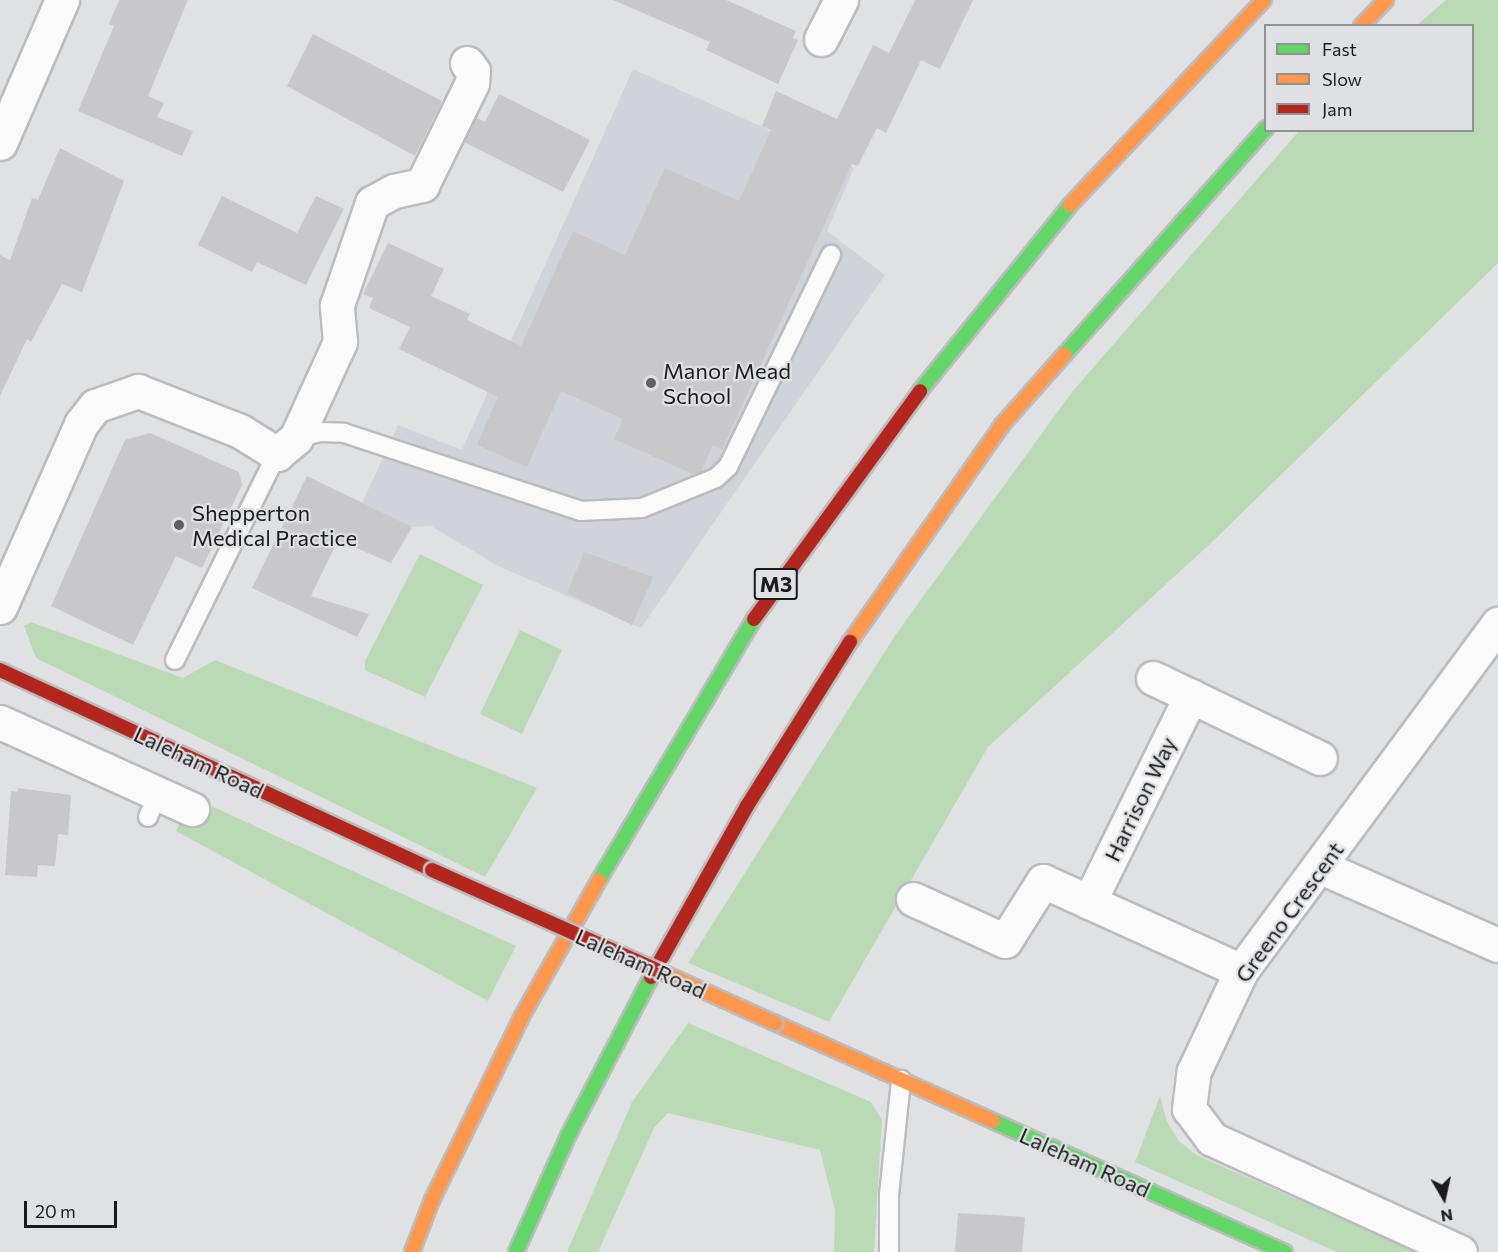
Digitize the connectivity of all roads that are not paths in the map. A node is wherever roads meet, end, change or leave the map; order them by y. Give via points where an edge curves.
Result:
1 (62, 0) edge
2 (841, 0) edge
3 (1264, 0) edge
4 (1386, 0) edge
5 (1363, 24) edge
6 (821, 39) dead end
7 (467, 63) dead end
8 (1264, 130) edge
9 (0, 143) edge
10 (831, 255) dead end
11 (287, 446) junction
12 (0, 607) edge
13 (1498, 624) edge
14 (175, 660) dead end
15 (0, 670) edge
16 (1153, 678) dead end
17 (1191, 696) junction
18 (0, 722) edge
19 (1320, 758) dead end
20 (192, 809) dead end
21 (1321, 867) junction
22 (913, 899) dead end
23 (1089, 902) junction
24 (1498, 945) edge
25 (1241, 971) junction
26 (901, 1080) junction
27 (412, 1252) edge
28 (516, 1252) edge
29 (889, 1252) edge
30 (1285, 1252) edge
31 (1461, 1252) edge

1 - 9 street
2 - 6 street
3 - 27 main road, M3 via 1075,199 1008,279 964,332 767,597 658,775 522,1016 432,1200
4 - 5 main road
7 - 11 street via 473,71 472,83 422,185 394,191 372,203 337,305 339,342
8 - 28 main road via 1002,425 863,622 747,806 671,938 569,1134
10 - 11 lane via 728,467 716,478 642,508 581,511 344,433 320,432
11 - 12 street via 138,391 95,406 81,424
11 - 14 lane
13 - 21 street, Greeno Crescent
15 - 26 main road, Laleham Road, bridge via 432,870
16 - 17 street
17 - 19 street
17 - 23 street, Harrison Way
18 - 20 street via 153,806
21 - 24 street
21 - 25 street, Greeno Crescent
22 - 23 street via 1005,941 1043,881
23 - 25 street
25 - 31 street, Greeno Crescent via 1194,1071 1189,1109 1212,1139
26 - 29 lane via 889,1195
26 - 30 main road, Laleham Road

